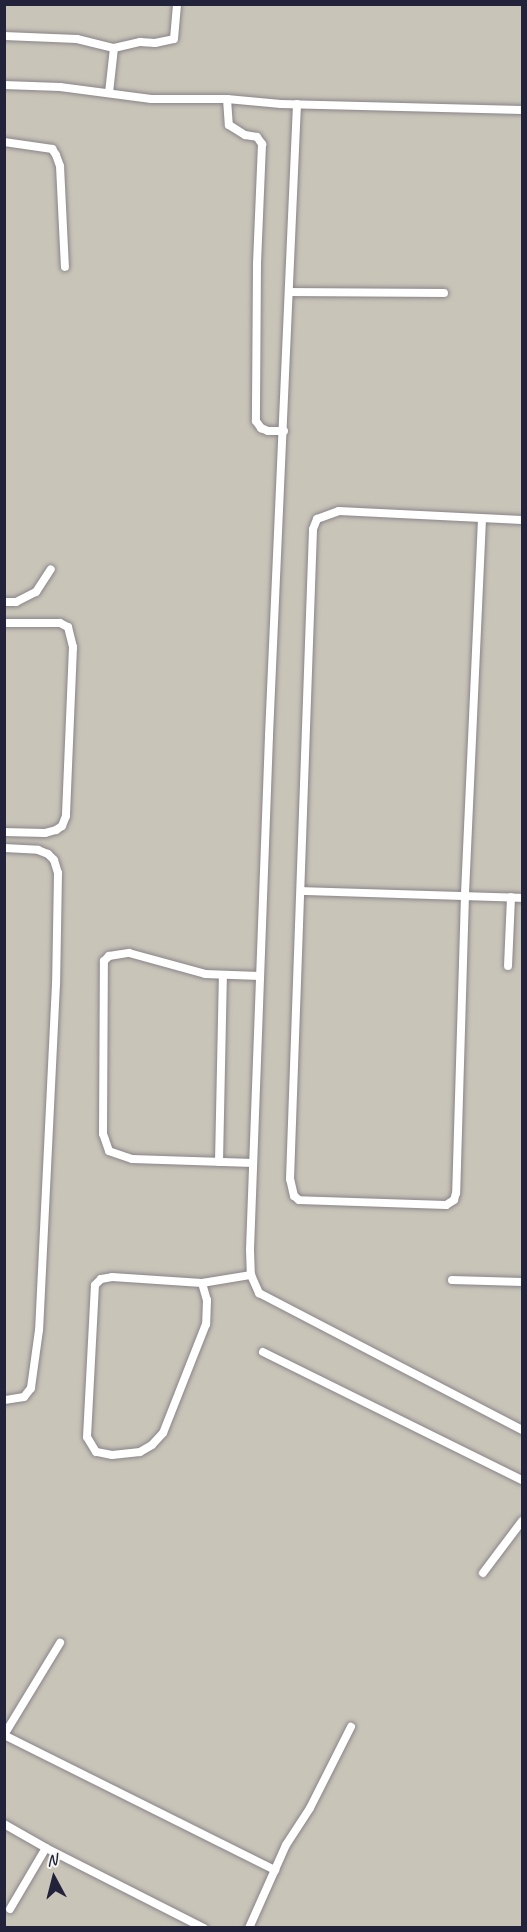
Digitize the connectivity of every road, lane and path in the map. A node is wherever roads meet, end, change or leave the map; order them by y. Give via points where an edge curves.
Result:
1 (177, 4) edge
2 (4, 36) edge
3 (114, 48) junction
4 (4, 85) edge
5 (109, 93) junction
6 (227, 99) junction
7 (297, 104) junction
8 (522, 110) edge
9 (4, 142) edge
10 (65, 267) dead end
11 (289, 292) junction
12 (444, 293) dead end
13 (284, 431) junction
14 (482, 519) junction
15 (522, 520) edge
16 (51, 569) dead end
17 (4, 602) edge
18 (4, 623) edge
19 (4, 832) edge
20 (4, 848) edge
21 (302, 891) junction
22 (465, 895) junction
23 (511, 897) junction
24 (522, 898) edge
25 (508, 966) dead end
26 (223, 975) junction
27 (260, 976) junction
28 (219, 1161) junction
29 (253, 1163) junction
30 (251, 1275) junction
31 (452, 1280) dead end
32 (522, 1282) edge
33 (202, 1283) junction
34 (263, 1352) dead end
35 (4, 1400) edge
36 (522, 1430) edge
37 (522, 1480) edge
38 (522, 1521) edge
39 (483, 1573) dead end
40 (60, 1643) dead end
41 (351, 1727) dead end
42 (4, 1735) edge
43 (4, 1824) edge
44 (46, 1848) junction
45 (275, 1870) junction
46 (10, 1909) dead end
47 (204, 1928) edge
48 (249, 1928) edge

1 - 3 lane via 174,39
2 - 3 lane via 77,39
3 - 5 lane
4 - 5 lane
5 - 6 lane via 151,99
6 - 7 lane
6 - 13 lane via 229,125 257,137 262,144 256,264 256,421 268,431
7 - 8 lane
7 - 11 lane
9 - 10 lane via 52,149 56,155 60,166
11 - 12 lane
11 - 13 lane
13 - 27 lane
14 - 15 lane
14 - 21 lane via 339,511 317,519 313,529
14 - 22 lane
16 - 17 lane via 36,592 16,602
18 - 19 lane via 60,623 68,627 73,647 66,816 62,826 45,833
20 - 35 lane via 48,854 58,873 39,1330 31,1388 24,1397
21 - 22 lane
21 - 22 lane via 290,1179 294,1196 299,1200 436,1205 446,1205 456,1193
22 - 23 lane
23 - 24 lane
23 - 25 lane
26 - 27 lane
26 - 28 lane
26 - 28 lane via 205,974 129,953 109,956 104,961 103,1134 109,1151 132,1159
27 - 29 lane
28 - 29 lane
29 - 30 lane
30 - 33 lane
30 - 36 lane via 259,1293
31 - 32 lane
33 - 33 lane via 112,1277 95,1285 87,1437 96,1452 140,1452 152,1446 163,1433 206,1324 207,1300
34 - 37 lane
38 - 39 lane
40 - 42 lane
41 - 45 lane
42 - 45 lane
43 - 44 lane
44 - 46 lane
44 - 47 lane
45 - 48 lane

